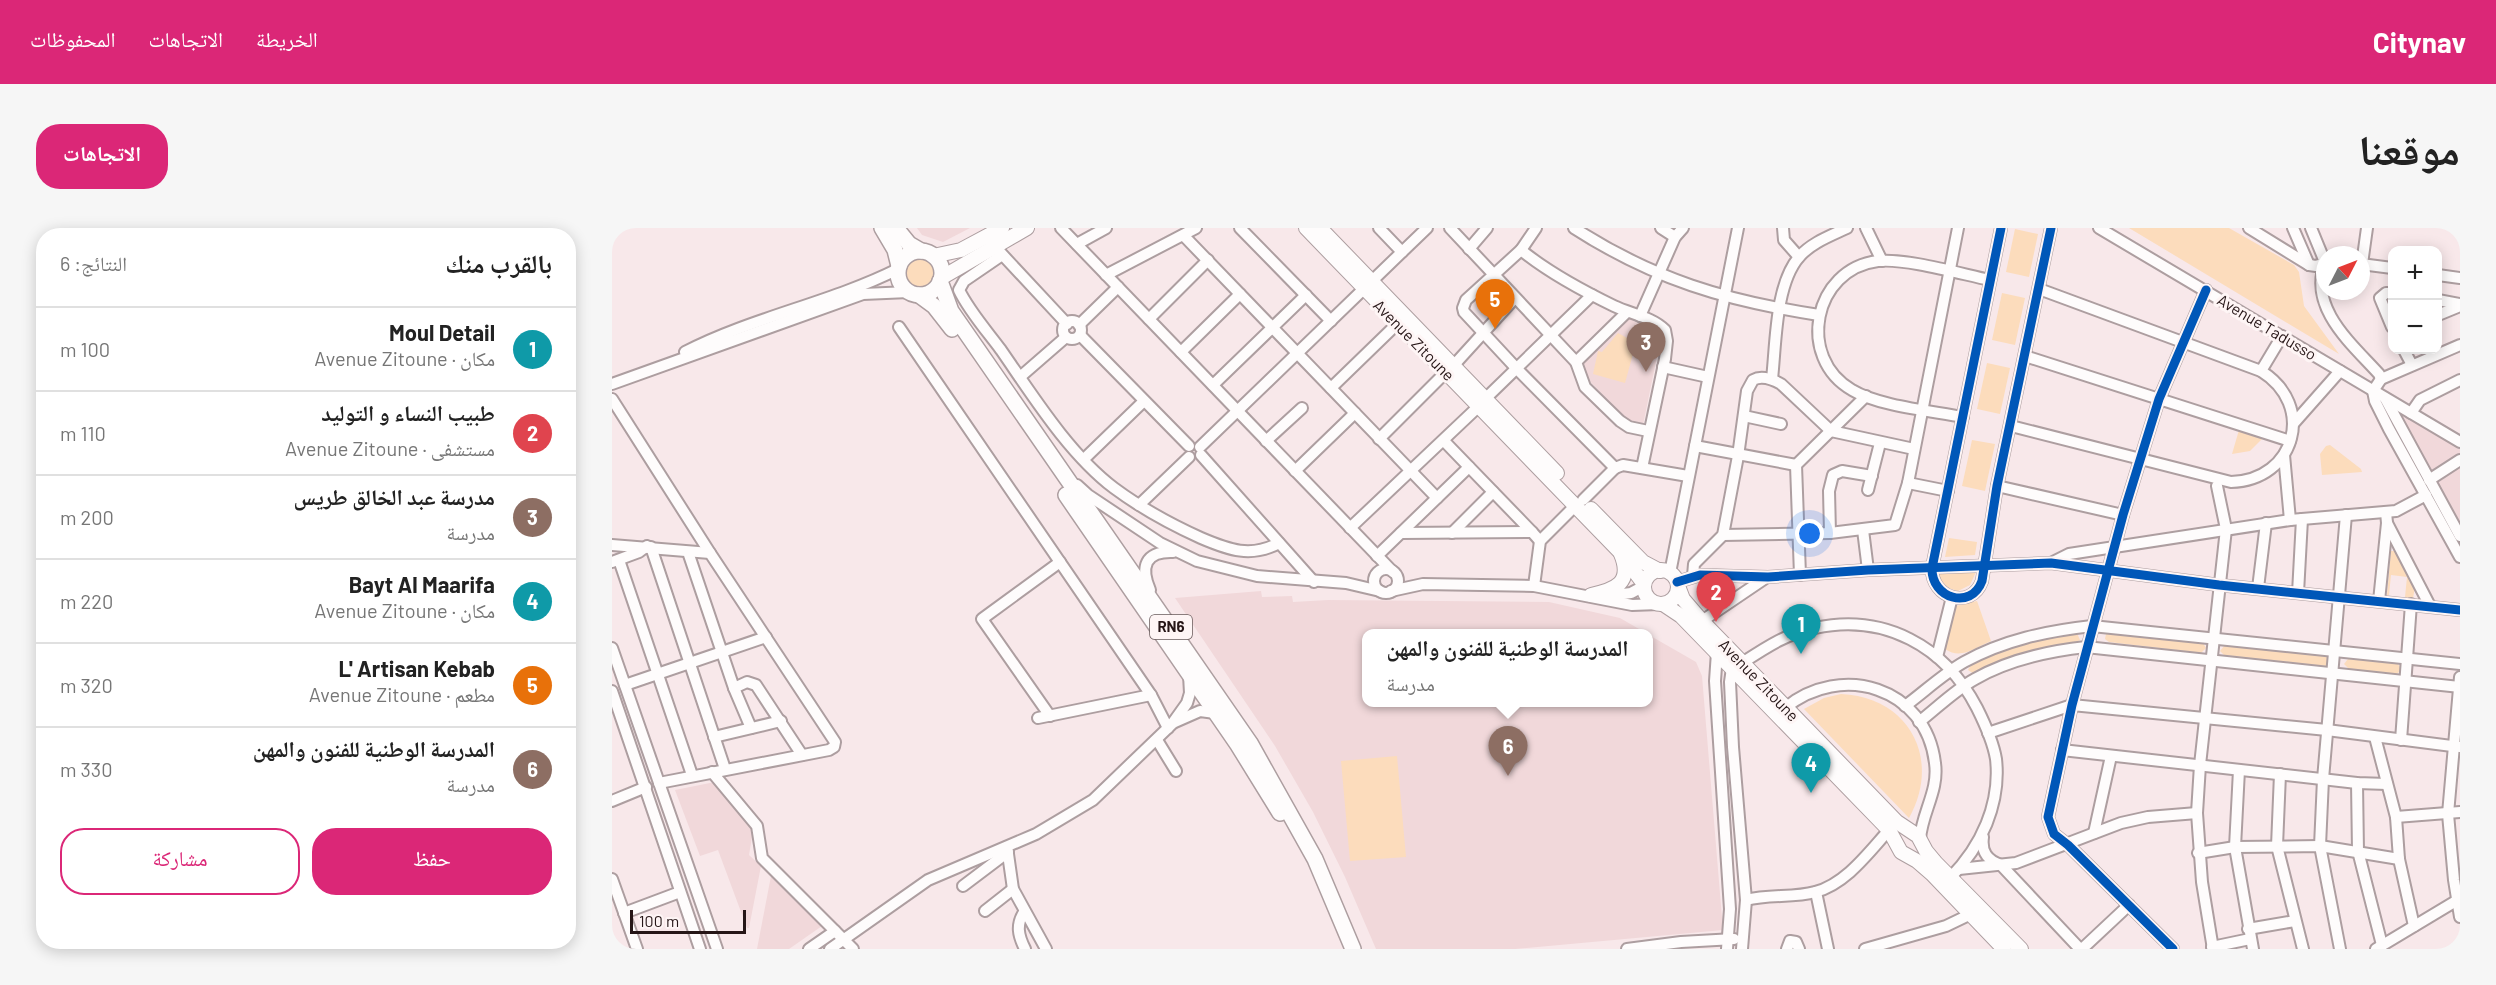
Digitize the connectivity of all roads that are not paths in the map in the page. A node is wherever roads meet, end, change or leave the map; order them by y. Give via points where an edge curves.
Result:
1 (882, 228) edge
2 (896, 228) edge
3 (1002, 228) edge
4 (1027, 228) edge
5 (1061, 228) edge
6 (1106, 228) edge
7 (1196, 228) edge
8 (1240, 228) edge
9 (1306, 228) edge
10 (1320, 228) edge
11 (1379, 228) edge
12 (1427, 228) edge
13 (1450, 228) edge
14 (1488, 228) edge
15 (1536, 228) edge
16 (1574, 228) edge
17 (1661, 228) edge
18 (1683, 228) edge
19 (1737, 228) edge
20 (1783, 228) edge
21 (1847, 228) edge
22 (1866, 228) edge
23 (1958, 228) edge
24 (2001, 228) edge
25 (2051, 228) edge
26 (2099, 228) edge
27 (2249, 228) edge
28 (2294, 228) edge
29 (2311, 228) edge
30 (2367, 228) edge
31 (1184, 236) junction
32 (1676, 237) junction
33 (1077, 244) junction
34 (2318, 246) edge
35 (2364, 246) edge
36 (1469, 249) junction
37 (999, 250) junction
38 (1521, 250) junction
39 (1402, 252) junction
40 (927, 254) junction
41 (1799, 257) junction
42 (1208, 260) junction
43 (1882, 261) junction
44 (2309, 265) junction
45 (2370, 265) edge
46 (2316, 266) edge
47 (899, 267) junction
48 (2388, 267) edge
49 (1950, 272) junction
50 (1658, 274) junction
51 (1106, 275) junction
52 (2442, 276) edge
53 (1494, 277) junction
54 (2460, 278) edge
55 (2316, 279) edge
56 (940, 280) junction
57 (1990, 280) junction
58 (1369, 285) junction
59 (1118, 287) junction
60 (2039, 289) junction
61 (2206, 290) junction
62 (2388, 293) edge
63 (914, 294) junction
64 (1240, 294) junction
65 (1592, 295) junction
66 (1306, 296) junction
67 (1725, 297) junction
68 (1515, 298) junction
69 (2324, 300) edge
70 (2442, 301) edge
71 (2460, 305) edge
72 (1779, 309) junction
73 (1627, 312) junction
74 (2442, 313) edge
75 (1819, 315) junction
76 (1640, 316) junction
77 (2388, 317) edge
78 (1149, 319) junction
79 (1331, 321) junction
80 (1067, 324) junction
81 (1397, 324) junction
82 (899, 327) dead end
83 (1273, 328) junction
84 (1079, 330) junction
85 (1483, 331) junction
86 (1550, 335) junction
87 (2282, 336) junction
88 (1066, 337) junction
89 (2183, 343) junction
90 (2460, 345) edge
91 (1181, 352) junction
92 (1298, 354) junction
93 (2406, 354) edge
94 (2025, 356) junction
95 (1575, 362) junction
96 (2412, 365) junction
97 (1663, 366) junction
98 (652, 368) junction
99 (1450, 368) junction
100 (1517, 369) junction
101 (2261, 371) junction
102 (2340, 371) junction
103 (1708, 376) junction
104 (1020, 377) junction
105 (1772, 379) junction
106 (2381, 379) junction
107 (2460, 380) edge
108 (612, 384) edge
109 (1213, 386) junction
110 (1331, 388) junction
111 (2373, 391) junction
112 (1866, 396) junction
113 (2385, 398) junction
114 (612, 399) edge
115 (2159, 399) junction
116 (1144, 402) junction
117 (1482, 403) junction
118 (1302, 408) dead end
119 (1922, 410) junction
120 (1238, 412) junction
121 (1355, 413) junction
122 (2411, 413) junction
123 (1744, 416) junction
124 (1963, 417) junction
125 (2294, 423) junction
126 (1781, 424) dead end
127 (2011, 426) junction
128 (1648, 431) junction
129 (1831, 431) junction
130 (1379, 439) junction
131 (1266, 441) junction
132 (1444, 441) junction
133 (2290, 441) junction
134 (2460, 442) edge
135 (1880, 443) junction
136 (1695, 446) junction
137 (1914, 449) junction
138 (1195, 451) junction
139 (2284, 455) junction
140 (1738, 456) junction
141 (2140, 458) junction
142 (1084, 459) junction
143 (2460, 460) edge
144 (1796, 465) junction
145 (1469, 467) junction
146 (1615, 468) junction
147 (1642, 468) junction
148 (1061, 470) junction
149 (1295, 471) junction
150 (1410, 471) junction
151 (1688, 476) junction
152 (1872, 476) junction
153 (2429, 480) junction
154 (1908, 483) junction
155 (1998, 486) junction
156 (2217, 486) dead end
157 (1869, 490) dead end
158 (1948, 491) junction
159 (1493, 492) junction
160 (2426, 495) junction
161 (1437, 498) junction
162 (1579, 503) junction
163 (1139, 505) junction
164 (2123, 515) junction
165 (2346, 515) junction
166 (2386, 517) junction
167 (2296, 519) junction
168 (2266, 523) junction
169 (1350, 528) junction
170 (2226, 529) junction
171 (1863, 530) junction
172 (1401, 532) junction
173 (1452, 533) junction
174 (1830, 533) junction
175 (1799, 534) junction
176 (1723, 535) junction
177 (2460, 536) edge
178 (1536, 537) junction
179 (1279, 543) junction
180 (612, 545) edge
181 (2115, 545) junction
182 (649, 547) junction
183 (688, 552) junction
184 (1176, 552) junction
185 (1620, 552) junction
186 (710, 553) junction
187 (2460, 557) edge
188 (616, 561) edge
189 (1060, 562) junction
190 (2051, 563) junction
191 (1379, 565) junction
192 (1984, 567) junction
193 (1932, 568) junction
194 (1868, 570) junction
195 (2108, 571) junction
196 (1394, 573) junction
197 (1800, 575) junction
198 (1694, 576) junction
199 (1768, 577) junction
200 (1671, 578) junction
201 (1314, 582) junction
202 (1346, 584) junction
203 (1423, 584) junction
204 (1644, 585) junction
205 (2219, 585) junction
206 (1534, 586) junction
207 (2258, 588) junction
208 (1385, 591) junction
209 (2298, 593) junction
210 (1596, 596) junction
211 (1952, 597) junction
212 (2339, 597) junction
213 (2379, 601) junction
214 (1661, 604) junction
215 (2411, 604) junction
216 (1156, 605) junction
217 (2430, 606) junction
218 (2460, 610) edge
219 (1702, 621) junction
220 (2092, 626) junction
221 (766, 637) junction
222 (2213, 639) junction
223 (2086, 647) junction
224 (612, 648) edge
225 (2335, 651) junction
226 (1717, 652) junction
227 (722, 653) junction
228 (1937, 657) junction
229 (2407, 658) junction
230 (2211, 659) junction
231 (691, 664) junction
232 (2460, 664) edge
233 (1735, 671) junction
234 (1952, 671) junction
235 (2333, 673) junction
236 (1189, 675) junction
237 (658, 676) junction
238 (1715, 681) junction
239 (624, 682) junction
240 (2406, 683) junction
241 (612, 684) edge
242 (2460, 684) edge
243 (1964, 687) junction
244 (734, 688) junction
245 (612, 692) edge
246 (1151, 695) junction
247 (2072, 705) junction
248 (1905, 706) junction
249 (1785, 708) junction
250 (1215, 713) junction
251 (1050, 716) junction
252 (2205, 717) junction
253 (1038, 718) dead end
254 (781, 722) junction
255 (1919, 722) junction
256 (1170, 726) junction
257 (751, 728) junction
258 (2327, 730) junction
259 (1988, 733) junction
260 (714, 737) junction
261 (2375, 737) junction
262 (1157, 740) junction
263 (2401, 740) junction
264 (2456, 747) edge
265 (2062, 750) junction
266 (802, 755) junction
267 (2111, 756) junction
268 (2200, 765) junction
269 (725, 769) junction
270 (2239, 770) junction
271 (1176, 771) dead end
272 (712, 772) junction
273 (2280, 774) junction
274 (692, 775) junction
275 (2323, 779) junction
276 (659, 783) junction
277 (2357, 783) junction
278 (2387, 784) junction
279 (2455, 785) edge
280 (646, 787) junction
281 (663, 795) junction
282 (650, 800) junction
283 (612, 801) edge
284 (2460, 812) edge
285 (2197, 813) junction
286 (2448, 814) junction
287 (2396, 817) junction
288 (1889, 830) junction
289 (1984, 831) junction
290 (2094, 833) junction
291 (1918, 834) junction
292 (2068, 845) junction
293 (2277, 846) junction
294 (2320, 846) junction
295 (2235, 847) junction
296 (1008, 850) junction
297 (1903, 850) junction
298 (2358, 851) junction
299 (2198, 853) junction
300 (2399, 859) junction
301 (2001, 865) junction
302 (1955, 873) junction
303 (612, 879) edge
304 (2457, 879) edge
305 (963, 886) dead end
306 (1013, 889) junction
307 (680, 892) junction
308 (1816, 892) junction
309 (1746, 900) junction
310 (2456, 901) junction
311 (2128, 905) junction
312 (985, 910) dead end
313 (705, 911) junction
314 (1024, 912) junction
315 (624, 913) junction
316 (1971, 914) junction
317 (2460, 914) edge
318 (689, 917) junction
319 (2295, 921) junction
320 (2414, 926) junction
321 (835, 931) junction
322 (844, 939) junction
323 (2250, 939) edge
324 (1728, 944) edge
325 (1743, 945) edge
326 (1680, 946) edge
327 (2379, 947) edge
328 (2213, 948) edge
329 (637, 949) edge
330 (700, 949) edge
331 (717, 949) edge
332 (809, 949) edge
333 (830, 949) edge
334 (853, 949) edge
335 (1024, 949) edge
336 (1046, 949) edge
337 (1343, 949) edge
338 (1353, 949) edge
339 (1627, 949) edge
340 (1787, 949) edge
341 (1798, 949) edge
342 (1828, 949) edge
343 (1865, 949) edge
344 (2004, 949) edge
345 (2021, 949) edge
346 (2081, 949) edge
347 (2174, 949) edge
348 (2302, 949) edge
349 (2340, 949) edge

1 - 47 highway, RN6 via 895,249
2 - 40 highway, RN6 via 909,244
3 - 40 main road via 961,250
4 - 37 main road
5 - 33 street
6 - 33 street
7 - 31 street
8 - 66 street
9 - 58 main road, Avenue Zitoune
10 - 58 main road, Avenue Zitoune
11 - 39 street
12 - 39 street
13 - 36 street
14 - 36 street
15 - 38 street
16 - 50 street
17 - 32 street
18 - 32 street
19 - 67 street
20 - 41 street via 1787,244
21 - 41 street via 1827,236
22 - 43 street
23 - 49 street
24 - 57 street
25 - 60 street
26 - 61 street, Avenue Tadusso
27 - 44 street
28 - 44 street
29 - 34 street
30 - 35 street
31 - 42 street
31 - 51 street
32 - 50 street
33 - 51 street
36 - 53 street
37 - 56 main road
37 - 80 street
37 - 104 street via 964,281 960,290
38 - 53 street
38 - 65 street via 1550,272
39 - 58 street
40 - 47 highway via 908,255
40 - 56 highway, RN6 via 940,266
41 - 72 street via 1788,276
42 - 64 street
42 - 78 street
43 - 49 street
43 - 75 street via 1856,267 1839,279 1826,296
44 - 46 street
44 - 55 street
45 - 48 street
47 - 63 highway, RN6 via 900,282
47 - 98 street via 710,339
49 - 57 street
49 - 119 street
50 - 67 street
50 - 76 street
51 - 59 street
52 - 54 street
53 - 68 street
53 - 85 street via 1464,304 1464,312
56 - 63 highway via 932,291
56 - 148 highway, RN6 via 951,311
57 - 124 street
58 - 79 street
58 - 81 main road, Avenue Zitoune
58 - 99 main road, Avenue Zitoune
59 - 78 street
59 - 84 street
60 - 89 street
60 - 94 street
61 - 87 street, Avenue Tadusso
61 - 89 street
62 - 77 street via 2380,298
63 - 98 street via 863,294
63 - 236 highway, RN6 via 934,306 951,327
64 - 83 street
64 - 91 street
65 - 73 street
65 - 86 street
66 - 79 street
66 - 83 street
67 - 72 street
67 - 103 street
68 - 85 street
68 - 86 street
69 - 106 street via 2335,323
70 - 71 street
71 - 74 street
72 - 75 street
72 - 105 street
73 - 76 street
73 - 95 street
75 - 112 street via 1817,337 1828,368 1843,384
76 - 97 street via 1665,330
78 - 91 street
79 - 92 street
80 - 84 street via 1075,322
80 - 88 street via 1063,330
81 - 99 main road, Avenue Zitoune
81 - 110 street
82 - 189 street
83 - 92 street
83 - 109 street
84 - 88 street via 1073,339
84 - 116 street
85 - 99 street
85 - 100 street
86 - 95 street
86 - 100 street
87 - 101 street
87 - 102 street, Avenue Tadusso
88 - 104 street
89 - 101 street
89 - 115 street
90 - 96 street
91 - 109 street
92 - 110 street
92 - 120 street
93 - 96 street
94 - 115 street
94 - 127 street
95 - 128 street via 1585,387 1620,421
96 - 106 street
97 - 103 street
97 - 128 street
98 - 108 street
99 - 117 main road, Avenue Zitoune
99 - 130 street
100 - 117 street
100 - 146 street
101 - 125 street via 2287,397
102 - 111 street, Avenue Tadusso
102 - 125 street
103 - 136 street
104 - 142 street
105 - 123 street via 1757,378 1750,383
105 - 129 street
106 - 111 street
107 - 122 street via 2420,400
109 - 120 street
110 - 121 street
111 - 113 street, Avenue Tadusso
111 - 160 street
112 - 119 street
112 - 129 street
113 - 122 street, Avenue Tadusso
113 - 153 street
114 - 186 street
115 - 133 street
115 - 141 street
116 - 138 street
116 - 142 street
117 - 132 street
117 - 162 main road, Avenue Zitoune
118 - 131 street
119 - 124 street
119 - 137 street
120 - 131 street
120 - 138 street
121 - 130 street
121 - 149 street
122 - 134 street, Avenue Tadusso
123 - 126 street
123 - 140 street
124 - 158 street
125 - 133 street
127 - 141 street
127 - 155 street
128 - 147 street
129 - 135 street
129 - 144 street
130 - 150 street
131 - 149 street
132 - 145 street
132 - 150 street
133 - 139 street
135 - 137 street
135 - 152 street
136 - 140 street
136 - 151 street
137 - 154 street
138 - 163 street
138 - 179 street
139 - 141 street via 2263,474 2231,482
139 - 167 street
140 - 144 street
140 - 176 street
141 - 164 street
142 - 163 street
143 - 153 street
144 - 175 street
145 - 159 street
145 - 161 street
146 - 147 street
146 - 162 street
147 - 151 street
148 - 184 street via 1088,495
148 - 216 highway, RN6
149 - 169 street
150 - 161 street
150 - 169 street
151 - 200 street
152 - 157 street
152 - 174 street via 1842,471 1833,475 1829,491
153 - 177 street
154 - 158 street
154 - 171 street via 1895,525
155 - 164 street
155 - 192 street
156 - 170 street
158 - 193 street
159 - 173 street
159 - 178 street
160 - 166 street
160 - 187 street
161 - 172 street
162 - 178 street
162 - 185 main road, Avenue Zitoune
162 - 200 main road, Avenue Zitoune via 1643,562
163 - 179 street via 1173,526 1221,547 1255,552
164 - 181 street
165 - 166 street
165 - 167 street
165 - 212 street
166 - 213 street
166 - 217 street
167 - 168 street
167 - 209 street
168 - 170 street
168 - 207 street
169 - 191 street
170 - 181 street
170 - 205 street
171 - 174 street
171 - 194 street
172 - 173 street
172 - 191 street
173 - 178 street
174 - 175 street
175 - 176 street
175 - 197 street
176 - 198 street via 1694,564
178 - 206 street
179 - 201 street
180 - 182 street
181 - 190 street via 2069,554
181 - 195 street
182 - 183 street
182 - 188 street
182 - 231 street
183 - 186 street
183 - 227 street
184 - 201 street via 1229,570
184 - 216 street via 1161,551 1146,566 1146,582
185 - 204 main road, Avenue Zitoune
185 - 210 main road via 1625,567 1621,583
186 - 221 street
188 - 237 street
189 - 246 street
189 - 251 street via 982,619
190 - 192 street
190 - 195 street
191 - 196 street
191 - 202 street
191 - 208 street via 1374,582
192 - 193 street
192 - 211 street via 1980,587 1974,593
193 - 194 street
193 - 211 street via 1937,587
194 - 197 street
195 - 205 street
195 - 220 street
196 - 203 street
196 - 208 street via 1397,582
197 - 199 street
198 - 199 street
198 - 200 street
199 - 219 street
200 - 204 main road via 1650,575
200 - 214 main road via 1672,600
200 - 219 main road, Avenue Zitoune
201 - 202 street
202 - 208 street
203 - 206 street
203 - 208 street
204 - 210 street via 1631,593
204 - 214 main road via 1646,596
205 - 207 street
205 - 222 street
206 - 210 street
207 - 209 street
209 - 212 street
210 - 214 street via 1632,605
211 - 228 street
212 - 213 street
212 - 225 street
213 - 215 street
214 - 226 main road, Avenue Zitoune via 1681,616
215 - 217 street
215 - 229 street
216 - 338 highway, RN6 via 1278,789 1315,859
217 - 218 street
219 - 233 main road, Avenue Zitoune
220 - 222 street
220 - 223 street
220 - 234 street via 2020,639 1989,650
221 - 227 street
221 - 266 street via 836,742 832,749
222 - 225 street
222 - 230 street
223 - 230 street
223 - 243 street via 2027,658 1976,678
223 - 247 street
224 - 239 street
225 - 229 street
225 - 235 street
226 - 233 main road, Avenue Zitoune
226 - 238 street
227 - 231 street
227 - 244 street
228 - 233 street via 1915,640 1893,632 1840,625 1791,634
228 - 234 street
229 - 232 street
229 - 240 street
230 - 235 street
230 - 252 street
231 - 237 street
231 - 260 street
233 - 238 street
233 - 249 main road, Avenue Zitoune
233 - 288 main road, Avenue Zitoune
233 - 309 street via 1734,758
234 - 243 street
234 - 248 street
235 - 240 street
235 - 258 street
236 - 250 highway, RN6
236 - 256 street via 1187,703
237 - 239 street
237 - 274 street
238 - 324 street via 1729,890
239 - 241 street
239 - 276 street
240 - 242 street
240 - 263 street
242 - 264 street
243 - 255 street
243 - 259 street
244 - 254 street via 753,683
244 - 257 street
245 - 280 street
246 - 251 street
246 - 256 street
247 - 252 street
247 - 259 street
247 - 265 street
248 - 249 street via 1881,691 1847,684 1813,690
248 - 255 street
249 - 291 main road, Avenue Zitoune via 1897,822
250 - 256 street via 1194,712
250 - 337 highway, RN6 via 1286,824
251 - 253 street
252 - 258 street
252 - 268 street
254 - 257 street
254 - 266 street
255 - 291 street via 1932,746 1936,773 1932,800
256 - 262 street
257 - 260 street
258 - 261 street
258 - 275 street
259 - 289 street via 1996,774
260 - 269 street
261 - 263 street
261 - 278 street
262 - 271 street
262 - 296 street via 1093,800
263 - 264 street
264 - 279 street
265 - 267 street
265 - 292 street via 2048,817 2054,834
266 - 269 street
267 - 268 street
267 - 290 street
268 - 270 street
268 - 285 street
269 - 272 street
270 - 273 street
270 - 295 street
272 - 274 street
272 - 321 street via 757,826 762,858
273 - 275 street
273 - 293 street
274 - 276 street
275 - 277 street
275 - 294 street
276 - 281 street
277 - 278 street
277 - 298 street
278 - 287 street
279 - 286 street
280 - 282 street
280 - 283 street
281 - 282 street
281 - 313 street
282 - 307 street
284 - 286 street
285 - 290 street via 2148,817
285 - 299 street
286 - 287 street
286 - 304 street
287 - 300 street
288 - 297 main road, Avenue Zitoune
288 - 308 street via 1844,876
289 - 301 street via 1984,852
289 - 302 street
290 - 292 street
291 - 297 main road via 1901,837
291 - 297 main road via 1918,853
291 - 302 main road, Avenue Zitoune via 1926,851
292 - 301 street
292 - 311 street
293 - 294 street
293 - 295 street
293 - 319 street
294 - 298 street
294 - 349 street
295 - 299 street
295 - 323 street
296 - 305 street
296 - 306 street
296 - 322 street via 928,880
297 - 316 main road, Avenue Zitoune
298 - 300 street
298 - 327 street
299 - 328 street
300 - 320 street
301 - 302 street
301 - 346 street
302 - 345 main road, Avenue Zitoune
303 - 315 street
304 - 310 street
306 - 312 street
306 - 314 street
307 - 315 street
307 - 318 street
308 - 309 street
308 - 342 street
309 - 325 street
310 - 317 street
310 - 320 street
311 - 346 street
311 - 347 street
313 - 318 street
313 - 331 street
314 - 335 street via 1018,928
314 - 336 street
315 - 329 street
316 - 343 street via 1946,926
316 - 344 main road, Avenue Zitoune
318 - 330 street
319 - 323 street
319 - 348 street
320 - 327 street
321 - 322 street
321 - 332 street
322 - 333 street
322 - 334 street
323 - 328 street
324 - 325 street
324 - 326 street
326 - 339 street
340 - 341 street via 1790,941 1796,942

